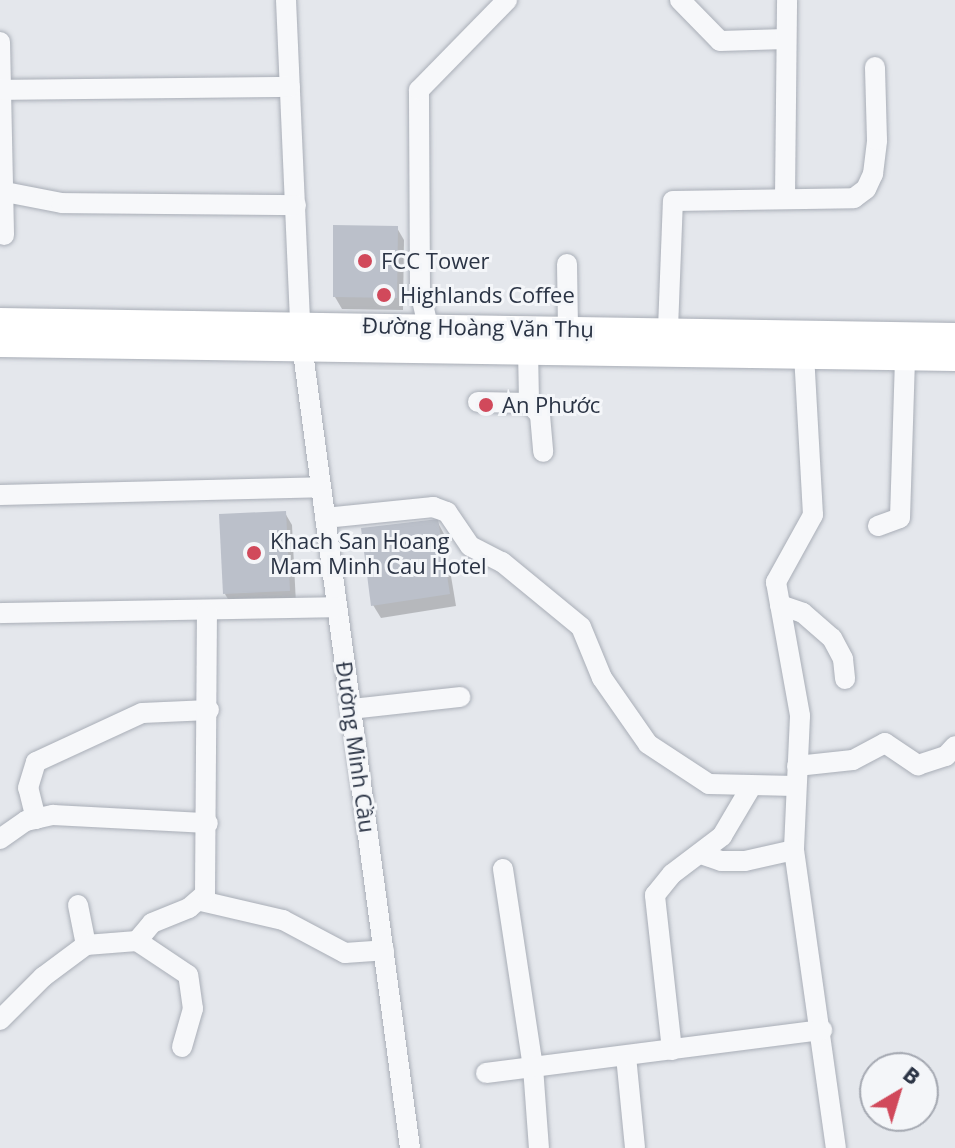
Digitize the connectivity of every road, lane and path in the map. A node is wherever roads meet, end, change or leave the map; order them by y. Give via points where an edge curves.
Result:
1 (286, 0) edge
2 (507, 0) edge
3 (680, 0) edge
4 (787, 0) edge
5 (786, 39) junction
6 (0, 42) edge
7 (875, 67) dead end
8 (290, 87) junction
9 (2, 90) edge
10 (2, 191) edge
11 (785, 197) junction
12 (296, 205) junction
13 (4, 235) dead end
14 (567, 264) dead end
15 (0, 321) edge
16 (428, 326) junction
17 (568, 328) junction
18 (301, 335) junction
19 (955, 336) edge
20 (678, 337) junction
21 (0, 344) edge
22 (528, 349) junction
23 (804, 354) junction
24 (905, 356) junction
25 (955, 358) edge
26 (478, 402) dead end
27 (529, 403) junction
28 (543, 452) dead end
29 (321, 487) junction
30 (0, 495) edge
31 (325, 518) junction
32 (878, 526) dead end
33 (780, 605) junction
34 (337, 607) junction
35 (207, 612) junction
36 (0, 613) edge
37 (845, 679) dead end
38 (460, 697) dead end
39 (351, 709) junction
40 (209, 710) junction
41 (955, 746) edge
42 (796, 776) junction
43 (751, 787) junction
44 (36, 819) junction
45 (208, 823) junction
46 (0, 839) edge
47 (794, 850) junction
48 (701, 854) junction
49 (503, 869) dead end
50 (201, 901) junction
51 (78, 905) dead end
52 (137, 941) junction
53 (86, 945) junction
54 (384, 950) junction
55 (0, 1020) edge
56 (822, 1030) junction
57 (182, 1047) dead end
58 (672, 1050) junction
59 (626, 1056) junction
60 (533, 1067) junction
61 (486, 1073) dead end
62 (410, 1148) edge
63 (539, 1148) edge
64 (635, 1148) edge
65 (836, 1148) edge

1 - 8 street, Đường Minh Cầu
2 - 16 street via 419,90 420,291
3 - 5 street via 720,41
4 - 5 street
5 - 11 street
6 - 9 street
7 - 11 street via 877,140 866,189 854,198
8 - 9 street
8 - 12 street, Đường Minh Cầu
9 - 10 street
10 - 12 street via 62,203
10 - 13 street
11 - 20 street via 673,201
12 - 18 street, Đường Minh Cầu
14 - 17 street
15 - 18 main road, Đường Hoàng Văn Thụ
16 - 17 main road, Đường Hoàng Văn Thụ
16 - 18 main road, Đường Hoàng Văn Thụ
17 - 20 main road, Đường Hoàng Văn Thụ
18 - 21 main road, Đường Hoàng Văn Thụ
18 - 22 main road, Đường Hoàng Văn Thụ
18 - 29 street, Đường Minh Cầu
19 - 20 main road, Đường Hoàng Văn Thụ
20 - 22 main road, Đường Hoàng Văn Thụ
20 - 23 main road, Đường Hoàng Văn Thụ
22 - 27 street
23 - 24 main road, Đường Hoàng Văn Thụ
23 - 33 street via 815,497 813,515 777,570
24 - 25 main road, Đường Hoàng Văn Thụ
24 - 32 street via 900,518
26 - 27 street
27 - 28 street via 540,415
29 - 30 street
29 - 31 street, Đường Minh Cầu
31 - 34 street, Đường Minh Cầu
31 - 43 street via 433,507 447,512 470,546 502,562 581,627 602,678 648,744 709,784
33 - 37 street via 820,625 843,659
33 - 42 street via 800,716
34 - 35 street
34 - 39 street, Đường Minh Cầu
35 - 36 street
35 - 40 street
38 - 39 street
39 - 54 street, Đường Minh Cầu
40 - 44 street via 142,713 36,762 28,788
40 - 45 street
41 - 42 street via 946,756 918,765 885,743 853,760
42 - 43 street
42 - 47 street
43 - 48 street via 722,836
44 - 45 street via 53,815
44 - 46 street
45 - 50 street
47 - 48 street via 745,861
47 - 56 street
48 - 58 street via 672,874 655,895
49 - 60 street
50 - 52 street via 152,923
50 - 54 street via 283,920 345,953
51 - 53 street
52 - 53 street
52 - 57 street via 188,975 193,1009
53 - 55 street via 43,977
54 - 62 street, Đường Minh Cầu
56 - 58 street
56 - 65 street
58 - 59 street
59 - 60 street
59 - 64 street
60 - 61 street
60 - 63 street

